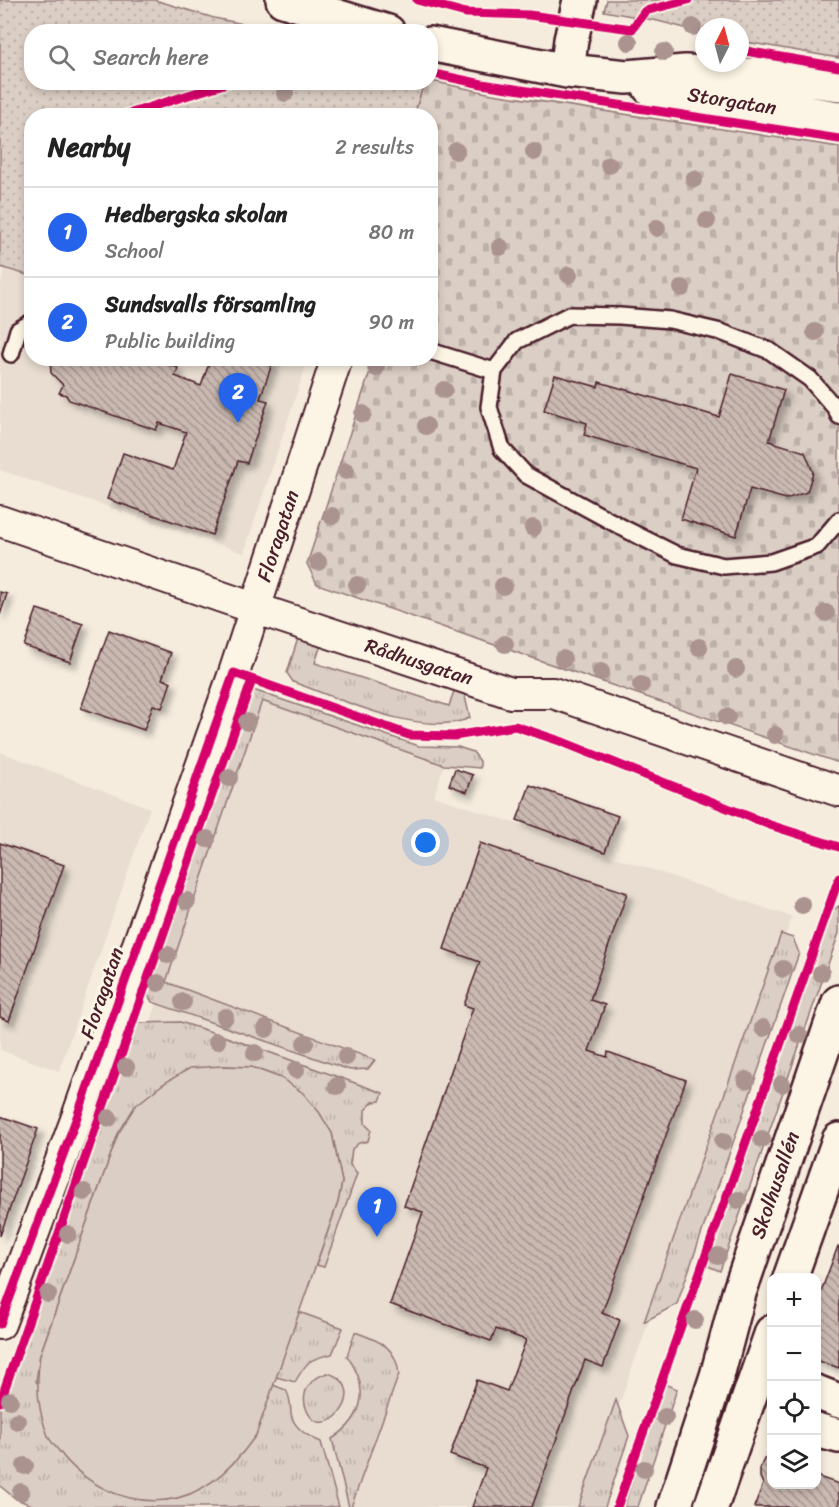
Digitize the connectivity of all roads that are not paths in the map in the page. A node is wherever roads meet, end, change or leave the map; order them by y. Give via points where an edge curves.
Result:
1 (283, 0) edge
2 (580, 0) edge
3 (362, 24) edge
4 (438, 46) edge
5 (567, 71) junction
6 (627, 77) junction
7 (839, 84) edge
8 (839, 118) edge
9 (24, 327) edge
10 (11, 354) dead end
11 (438, 354) edge
12 (334, 366) edge
13 (494, 371) junction
14 (839, 416) edge
15 (839, 520) edge
16 (0, 521) edge
17 (254, 608) junction
18 (839, 791) edge
19 (839, 1002) edge
20 (839, 1140) edge
21 (792, 1273) edge
22 (0, 1324) edge
23 (765, 1375) edge
24 (717, 1376) junction
25 (821, 1394) edge
26 (839, 1401) edge
27 (759, 1414) edge
28 (821, 1431) edge
29 (839, 1436) edge
30 (674, 1507) edge
31 (711, 1507) edge

1 - 3 street
2 - 5 street
4 - 5 street, Storgatan
5 - 6 street, Storgatan
6 - 7 street, Storgatan via 685,72
6 - 8 street, Storgatan via 650,88
9 - 10 lane via 18,330
11 - 13 lane
12 - 17 street, Floragatan
13 - 14 lane via 517,341 569,315 670,320 721,332 770,351 810,380
13 - 15 lane via 489,406 502,449 526,475 677,555 724,566 771,562 817,546
16 - 17 street, Rådhusgatan
17 - 18 street, Rådhusgatan via 511,693 553,693
17 - 22 street, Floragatan
19 - 24 street, Skolhusallén via 739,1293
20 - 21 street
23 - 24 street
23 - 27 street
24 - 27 street
24 - 30 street, Skolhusallén
25 - 26 street
27 - 31 street
28 - 29 street

